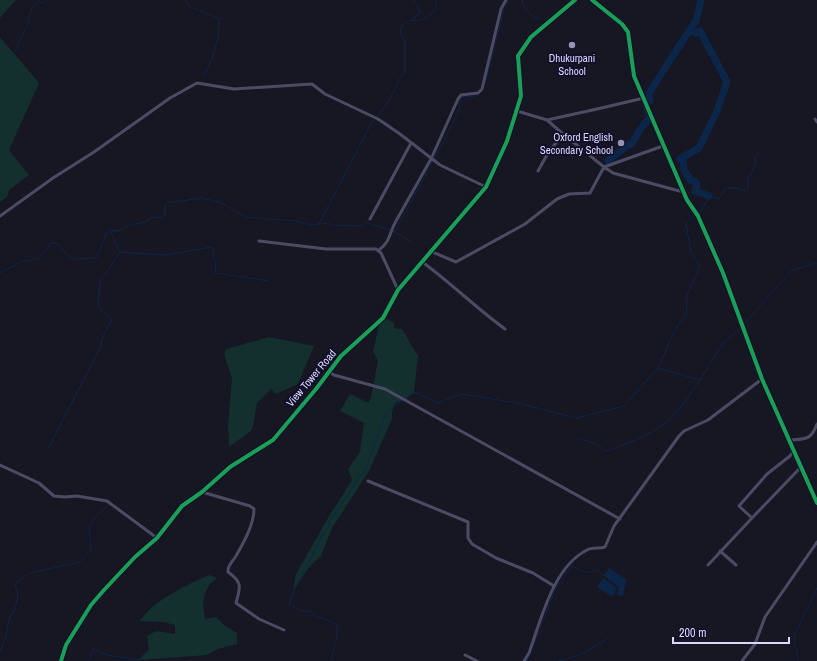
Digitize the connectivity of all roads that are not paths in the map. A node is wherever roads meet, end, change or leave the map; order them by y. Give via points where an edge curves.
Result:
1 (506, 0) edge
2 (575, 0) edge
3 (592, 0) edge
4 (644, 98) junction
5 (517, 111) junction
6 (547, 120) junction
7 (563, 134) junction
8 (411, 143) junction
9 (663, 146) junction
10 (431, 159) junction
11 (604, 167) junction
12 (538, 171) dead end
13 (486, 187) junction
14 (683, 192) junction
15 (0, 216) edge
16 (370, 219) dead end
17 (259, 241) dead end
18 (379, 250) junction
19 (430, 251) junction
20 (421, 261) junction
21 (398, 290) junction
22 (505, 329) dead end
23 (329, 372) junction
24 (762, 379) junction
25 (817, 424) edge
26 (791, 440) junction
27 (794, 450) junction
28 (0, 465) edge
29 (801, 467) junction
30 (368, 482) dead end
31 (202, 492) junction
32 (817, 503) edge
33 (752, 518) junction
34 (620, 519) junction
35 (157, 538) junction
36 (817, 542) edge
37 (720, 551) junction
38 (708, 565) dead end
39 (736, 565) dead end
40 (554, 586) junction
41 (284, 630) dead end
42 (465, 655) dead end
43 (61, 661) edge
44 (477, 661) edge
45 (524, 661) edge
46 (742, 661) edge

1 - 10 street via 501,9 482,89 478,93 461,95 458,99
2 - 5 street, View Tower Road via 531,37 521,50 518,56 518,70 521,96
3 - 4 street via 628,32 634,76
4 - 6 street
4 - 9 street
5 - 6 street
5 - 13 street, View Tower Road via 507,141
6 - 7 street
7 - 11 street
7 - 12 street
8 - 10 street
8 - 15 street via 378,119 325,94 312,84 234,89 197,83 170,98
8 - 16 street
9 - 11 street
9 - 14 street
10 - 13 street
10 - 18 street via 396,220 389,241
11 - 14 street via 613,173
11 - 19 street via 590,193 569,194 557,199 525,224 456,262
13 - 19 street, View Tower Road
14 - 24 street via 698,216 724,275
17 - 18 street via 331,250
18 - 21 street
19 - 20 street, View Tower Road
20 - 21 street, View Tower Road
20 - 22 street
21 - 23 street, View Tower Road via 383,318 341,356
23 - 31 street, View Tower Road via 273,440 230,467
23 - 34 street via 384,389
24 - 26 street
24 - 34 street via 708,420 679,436
25 - 26 street via 813,434 807,438
26 - 27 street
27 - 29 street
27 - 33 street via 767,474 739,506
28 - 35 street via 39,483 54,496 84,496 107,501
29 - 32 street
29 - 33 street
30 - 40 street via 468,522 468,538 472,544 496,558 533,572
31 - 35 street, View Tower Road via 182,506
31 - 41 street via 254,509 251,524 237,554 228,566 228,572 238,579 240,584 236,603 259,619
33 - 37 street
34 - 40 street via 605,547 589,549 580,554
35 - 43 street, View Tower Road via 135,557 91,605 66,645
36 - 46 street via 765,618 754,644
37 - 38 street
37 - 39 street
40 - 45 street
42 - 44 street

